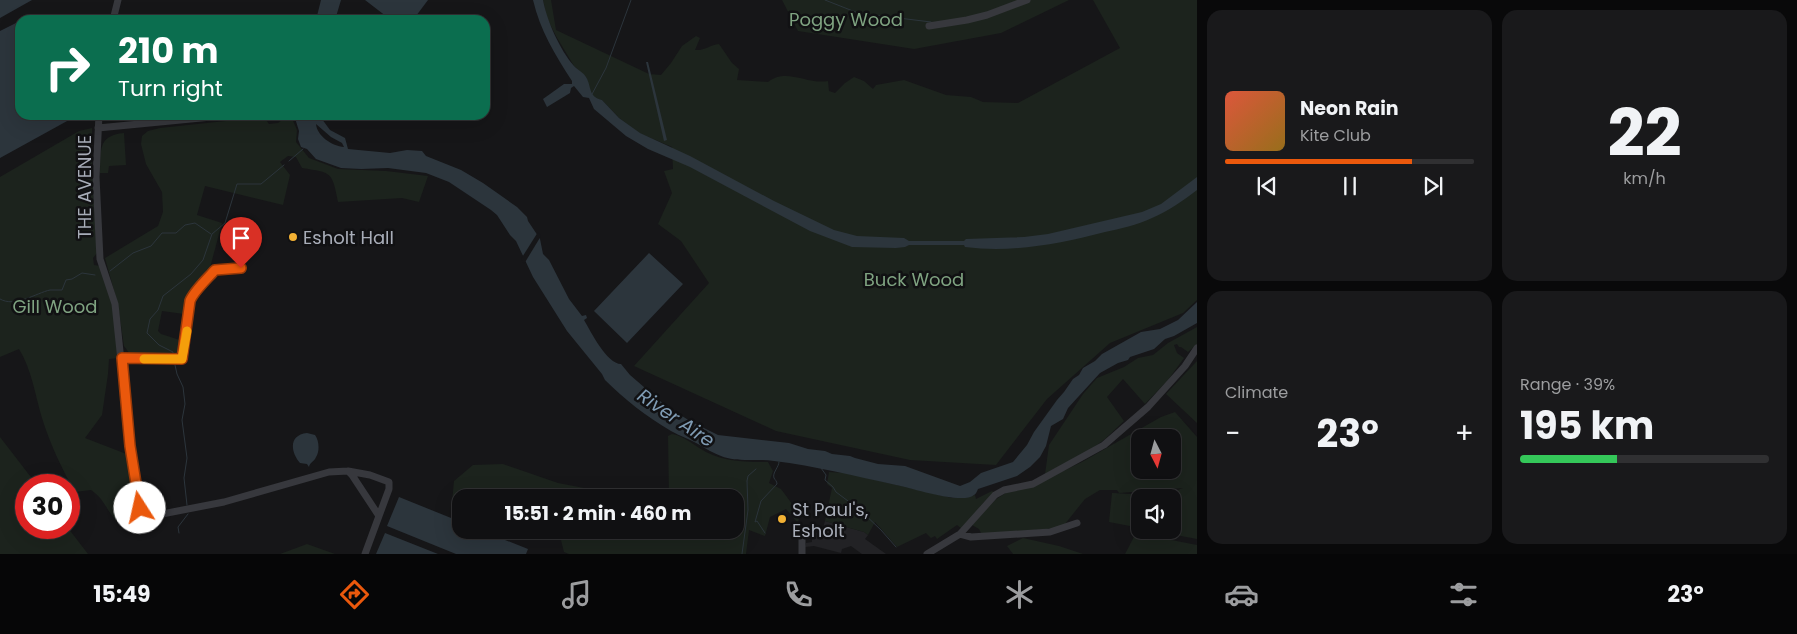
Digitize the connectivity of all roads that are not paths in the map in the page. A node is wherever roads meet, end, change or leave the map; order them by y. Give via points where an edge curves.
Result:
1 (118, 0) edge
2 (1027, 0) edge
3 (114, 15) edge
4 (928, 26) dead end
5 (99, 120) edge
6 (180, 120) edge
7 (98, 128) junction
8 (241, 268) dead end
9 (1197, 348) edge
10 (122, 358) junction
11 (348, 471) junction
12 (379, 516) junction
13 (1077, 523) dead end
14 (960, 534) junction
15 (800, 538) dead end
16 (365, 554) edge
17 (802, 554) edge
18 (927, 554) edge

1 - 3 street
2 - 4 street via 987,15
5 - 7 street, THE AVENUE
6 - 7 street
7 - 10 street, THE AVENUE via 96,177 100,260 115,304
8 - 10 street via 215,270 193,294 182,359
9 - 14 street via 1148,407 1104,445 1033,484 1004,490
10 - 11 street, THE AVENUE via 135,483 140,508 145,515 224,502 329,472
11 - 12 street
11 - 12 street via 388,482 389,489
12 - 16 street
13 - 14 street via 1050,532 971,537
14 - 18 street
15 - 17 street

